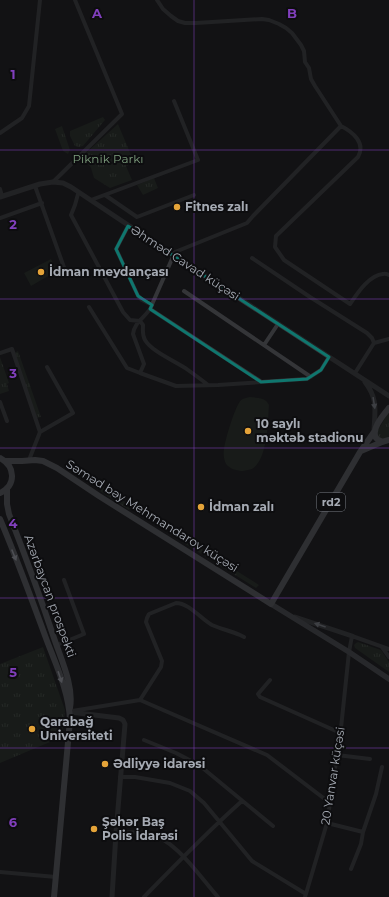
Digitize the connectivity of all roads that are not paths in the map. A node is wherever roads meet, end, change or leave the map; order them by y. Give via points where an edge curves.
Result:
1 (40, 0) edge
2 (75, 0) edge
3 (157, 0) edge
4 (174, 101) dead end
5 (342, 126) junction
6 (0, 133) edge
7 (53, 182) junction
8 (36, 186) junction
9 (0, 189) edge
10 (78, 194) dead end
11 (194, 195) dead end
12 (105, 196) junction
13 (1, 197) edge
14 (91, 200) junction
15 (42, 203) junction
16 (0, 218) edge
17 (128, 226) junction
18 (173, 255) junction
19 (252, 258) dead end
20 (66, 273) dead end
21 (389, 274) edge
22 (184, 291) dead end
23 (89, 307) dead end
24 (151, 307) junction
25 (140, 321) junction
26 (278, 324) junction
27 (389, 339) edge
28 (374, 343) junction
29 (264, 345) junction
30 (0, 353) edge
31 (329, 356) junction
32 (47, 367) dead end
33 (140, 373) junction
34 (354, 373) junction
35 (311, 377) junction
36 (362, 378) junction
37 (261, 382) junction
38 (208, 385) junction
39 (389, 396) edge
40 (0, 402) edge
41 (389, 408) edge
42 (7, 421) dead end
43 (40, 432) junction
44 (374, 432) junction
45 (389, 440) edge
46 (382, 442) junction
47 (360, 452) junction
48 (3, 459) edge
49 (26, 461) junction
50 (12, 472) junction
51 (7, 488) junction
52 (0, 493) edge
53 (0, 519) edge
54 (64, 580) dead end
55 (271, 603) junction
56 (289, 616) junction
57 (48, 621) junction
58 (41, 624) junction
59 (352, 636) junction
60 (244, 637) dead end
61 (57, 645) junction
62 (382, 646) junction
63 (389, 648) edge
64 (349, 652) junction
65 (389, 657) edge
66 (389, 679) edge
67 (270, 680) dead end
68 (140, 700) junction
69 (70, 712) junction
70 (341, 728) junction
71 (144, 740) dead end
72 (337, 755) junction
73 (370, 759) dead end
74 (382, 767) dead end
75 (120, 777) junction
76 (242, 801) junction
77 (330, 803) junction
78 (220, 821) junction
79 (327, 823) junction
80 (273, 826) dead end
81 (363, 832) junction
82 (116, 833) junction
83 (184, 856) junction
84 (351, 869) dead end
85 (0, 872) edge
86 (56, 877) junction
87 (306, 895) edge
88 (54, 897) edge
89 (112, 897) edge
90 (144, 897) edge
91 (218, 897) edge

1 - 6 street via 30,106 22,118
2 - 7 street via 122,114
3 - 5 street via 171,16 185,23 262,19 286,28 301,45 311,79
4 - 12 street via 198,160
5 - 18 street via 247,223 184,248
5 - 21 street via 359,142 361,148 358,157 276,236 276,247 284,260 350,304 372,278
7 - 8 street
7 - 14 street, Əhməd Cavad küçəsi via 63,183
8 - 13 street
8 - 15 street
9 - 13 street
10 - 25 street via 71,215 123,312 130,320
11 - 12 street via 137,217
12 - 14 street
14 - 17 street, Əhməd Cavad küçəsi
15 - 16 street
15 - 20 street
17 - 18 street, Əhməd Cavad küçəsi
17 - 24 street via 116,249 138,296
18 - 24 street
18 - 26 street, Əhməd Cavad küçəsi
19 - 28 street via 367,333
22 - 29 street
23 - 33 street via 127,368
24 - 25 street
24 - 37 street
25 - 33 street via 134,334 144,364
25 - 38 street via 143,325 142,334 147,343
26 - 29 street
26 - 31 street, Əhməd Cavad küçəsi
27 - 28 street
28 - 34 street
29 - 35 street
30 - 43 street via 12,348
31 - 34 street, Əhməd Cavad küçəsi
31 - 35 street via 321,370
32 - 43 street via 73,413
33 - 38 street via 176,386
34 - 36 street, Əhməd Cavad küçəsi
35 - 37 street
36 - 39 street, Əhməd Cavad küçəsi
36 -> 44 street via 372,393 376,408
37 - 38 street
40 - 42 street
41 - 44 main road
43 - 49 street
44 - 46 main road via 377,440
44 - 47 main road
45 - 46 main road
46 - 47 main road
47 - 55 main road, rd2
48 - 49 main road, Səməd bəy Mehmandarov küçəsi
48 - 50 main road
49 - 50 main road
49 - 55 main road, Səməd bəy Mehmandarov küçəsi via 43,461 56,468
50 - 51 main road, Azərbaycan prospekti
51 - 52 main road
51 - 57 main road, Azərbaycan prospekti via 9,514
53 -> 58 main road, Azərbaycan prospekti
54 - 61 street via 84,634
55 - 56 main road, Səməd bəy Mehmandarov küçəsi
59 -> 56 street
56 - 64 main road, Səməd bəy Mehmandarov küçəsi
57 - 58 main road
57 - 61 main road, Azərbaycan prospekti
58 -> 69 main road, Azərbaycan prospekti
59 - 62 street
59 - 64 street, 20 Yanvar küçəsi
60 - 68 street via 210,624 179,602 149,614 146,622 162,661 161,667
61 - 69 main road, Azərbaycan prospekti via 71,691
62 - 63 street
62 - 65 street
64 - 66 main road, Səməd bəy Mehmandarov küçəsi
64 - 70 street, 20 Yanvar küçəsi
67 - 70 street via 258,694 260,697 336,731
68 - 69 street
68 - 77 street via 267,755
69 - 75 street via 123,720 125,724
69 - 86 main road, Azərbaycan prospekti
70 - 72 street, 20 Yanvar küçəsi
71 - 76 street via 199,765
72 - 73 street
72 - 77 street, 20 Yanvar küçəsi
74 - 81 street
75 - 78 street via 170,783 190,791
75 - 82 street
76 - 78 street
76 - 80 street
77 - 79 street, 20 Yanvar küçəsi
78 - 83 street
78 - 87 street via 252,861
79 - 81 street
79 - 87 street, 20 Yanvar küçəsi
81 - 84 street
82 - 83 street via 132,832 154,836 164,840
82 - 89 street
83 - 90 street
83 - 91 street
85 - 86 street
86 - 88 main road, Azərbaycan prospekti

